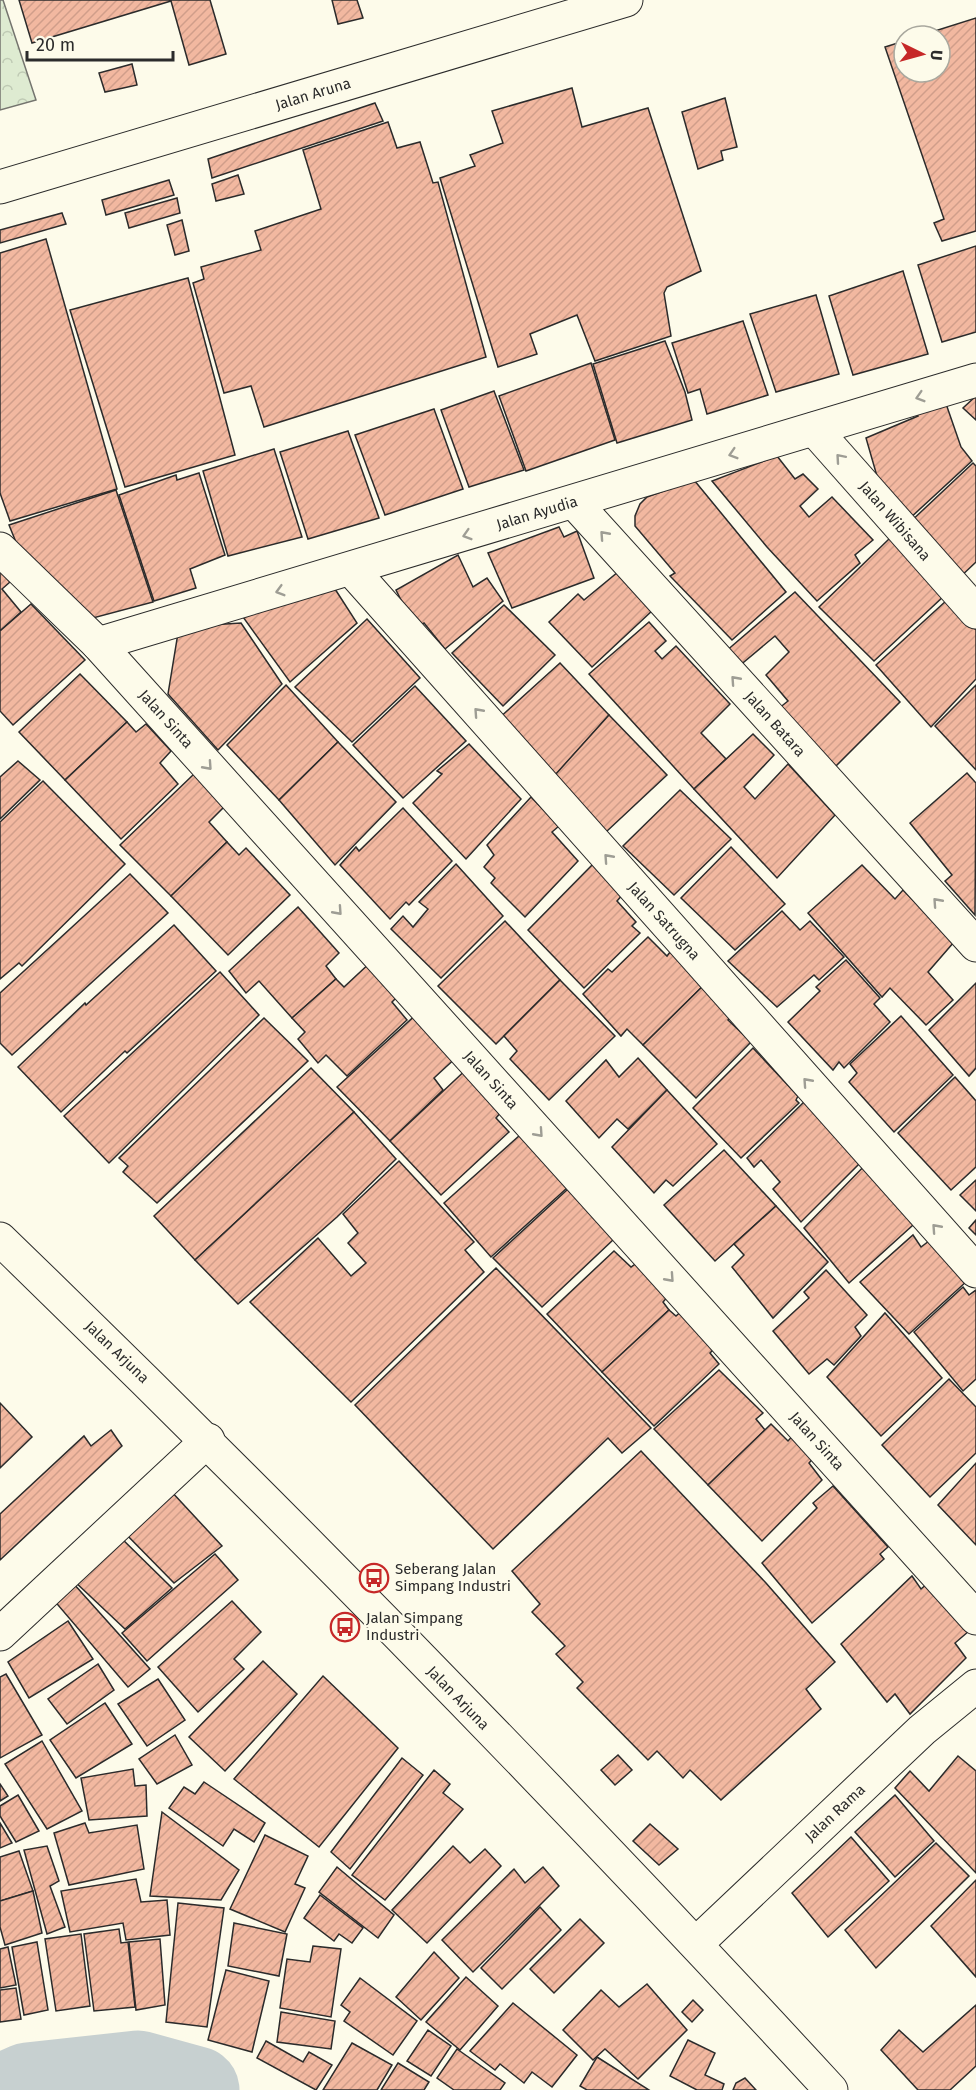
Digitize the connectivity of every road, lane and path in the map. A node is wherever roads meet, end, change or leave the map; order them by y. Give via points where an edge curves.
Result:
1 (626, 0) edge
2 (0, 187) edge
3 (976, 380) edge
4 (814, 429) junction
5 (574, 502) junction
6 (0, 549) edge
7 (352, 570) junction
8 (976, 612) edge
9 (98, 644) junction
10 (976, 945) edge
11 (0, 1239) edge
12 (976, 1271) edge
13 (208, 1440) junction
14 (976, 1618) edge
15 (0, 1634) edge
16 (976, 1686) edge
17 (696, 1944) junction
18 (831, 2090) edge

1 - 2 street, Jalan Aruna
3 -> 4 street, Jalan Ayudia
4 -> 5 street, Jalan Ayudia
8 -> 4 street, Jalan Wibisana
5 -> 7 street, Jalan Ayudia
10 -> 5 street, Jalan Batara
6 - 9 street, Jalan Sinta
7 -> 9 street, Jalan Ayudia
12 -> 7 street, Jalan Satrugna
9 -> 14 street, Jalan Sinta
11 - 13 street, Jalan Arjuna
13 - 15 street
13 - 17 street, Jalan Arjuna
16 - 17 street, Jalan Rama via 922,1731
17 - 18 street, Jalan Arjuna

